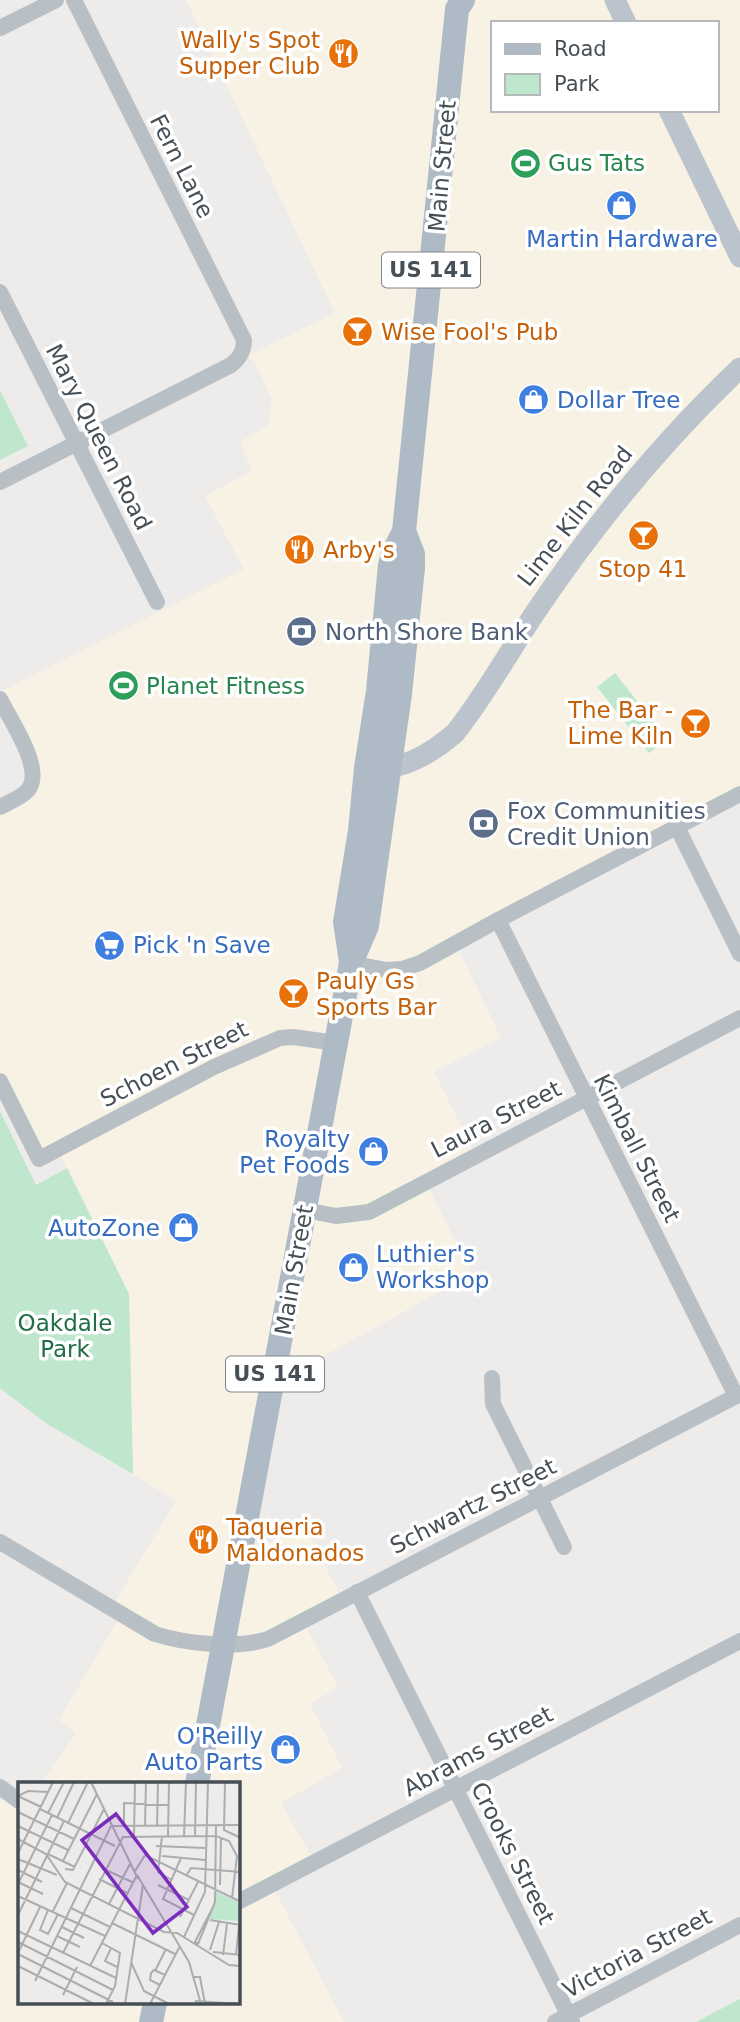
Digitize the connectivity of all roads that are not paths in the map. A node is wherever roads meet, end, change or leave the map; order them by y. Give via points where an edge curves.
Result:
1 (56, 0) edge
2 (74, 0) edge
3 (614, 0) edge
4 (457, 3) edge
5 (625, 21) edge
6 (0, 28) edge
7 (669, 112) edge
8 (740, 257) edge
9 (0, 292) edge
10 (740, 368) edge
11 (76, 443) junction
12 (0, 482) edge
13 (157, 602) dead end
14 (0, 699) edge
15 (378, 769) junction
16 (740, 794) edge
17 (0, 807) edge
18 (677, 827) junction
19 (498, 920) junction
20 (740, 954) edge
21 (351, 963) junction
22 (740, 1018) edge
23 (336, 1043) junction
24 (0, 1080) edge
25 (587, 1097) junction
26 (305, 1210) junction
27 (492, 1378) dead end
28 (738, 1395) edge
29 (539, 1498) junction
30 (0, 1542) edge
31 (564, 1547) dead end
32 (357, 1592) junction
33 (740, 1641) edge
34 (223, 1644) junction
35 (197, 1782) edge
36 (455, 1789) junction
37 (240, 1901) edge
38 (740, 1925) edge
39 (155, 2004) edge
40 (565, 2020) edge
41 (151, 2022) edge

1 - 6 street
2 - 11 street, Fern Lane via 244,340 242,354 231,365
3 - 5 main road
4 - 15 main road, Main Street / US 141 via 404,530 390,565 378,691
7 - 8 main road
9 - 11 street, Mary Queen Road
10 - 15 main road, Lime Kiln Road via 669,440 601,521 455,733 431,752
11 - 12 street
11 - 13 street, Mary Queen Road
14 - 17 street via 32,762 33,780 25,793
15 - 21 main road, Main Street / US 141 via 368,926
16 - 18 street
18 - 19 street
18 - 20 street
19 - 21 street via 402,969
19 - 25 street, Kimball Street
21 - 23 main road, Main Street / US 141
22 - 25 street, Laura Street
23 - 24 street, Schoen Street via 280,1038 39,1159
23 - 26 main road, Main Street / US 141
25 - 26 street, Laura Street via 369,1212 336,1216
25 - 28 street, Kimball Street
26 - 34 main road, Main Street / US 141
27 - 29 street via 493,1404
28 - 29 street, Schwartz Street
29 - 31 street
29 - 32 street, Schwartz Street
30 - 34 street, Schwartz Street via 155,1634
32 - 34 street, Schwartz Street via 268,1639
32 - 36 street, Crooks Street
33 - 36 street, Abrams Street
34 - 35 main road, Main Street / US 141
36 - 37 street, Abrams Street
36 - 40 street, Crooks Street
38 - 40 street, Victoria Street
39 - 41 main road

